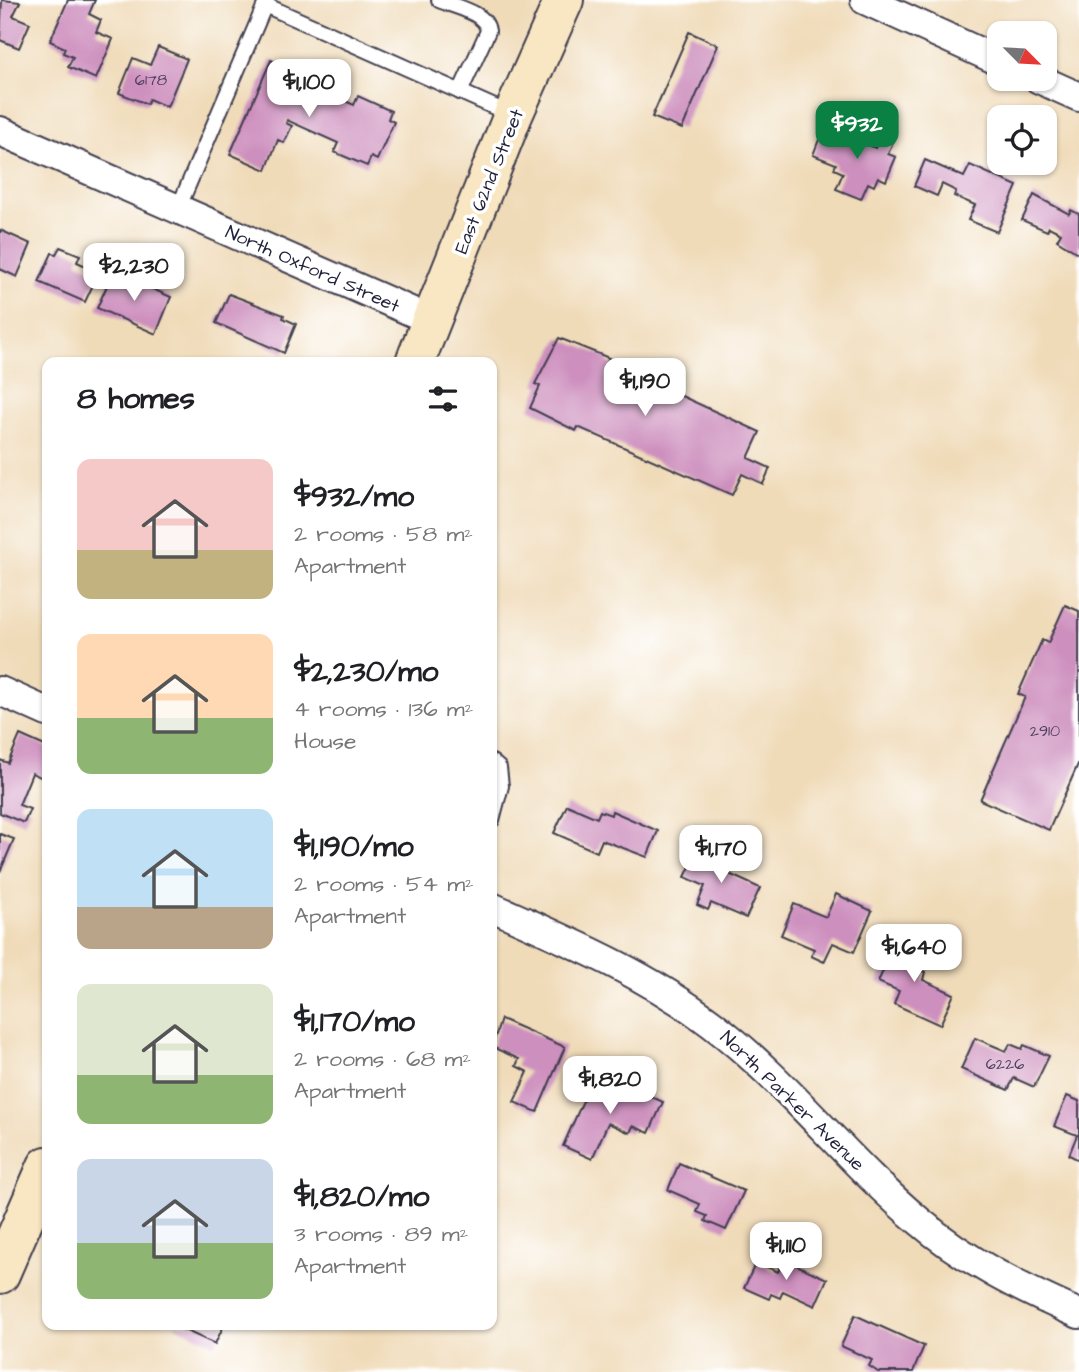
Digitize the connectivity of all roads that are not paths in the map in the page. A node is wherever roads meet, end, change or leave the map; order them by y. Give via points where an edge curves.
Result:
1 (439, 0) edge
2 (564, 0) edge
3 (865, 0) edge
4 (266, 2) edge
5 (987, 56) edge
6 (1057, 87) edge
7 (460, 92) junction
8 (1079, 97) edge
9 (513, 115) junction
10 (0, 131) edge
11 (178, 209) junction
12 (433, 321) junction
13 (417, 357) edge
14 (0, 691) edge
15 (42, 710) edge
16 (497, 766) edge
17 (497, 801) edge
18 (497, 909) edge
19 (42, 1177) edge
20 (2, 1266) edge
21 (1079, 1314) edge

1 - 7 lane via 487,24 488,32
2 - 9 street, East 62nd Street
3 - 5 street
4 - 7 lane
4 - 11 lane
6 - 8 street
7 - 9 lane
9 - 12 street, East 62nd Street
10 - 11 street, North Oxford Street
11 - 12 street, North Oxford Street
12 - 13 street, East 62nd Street
14 - 15 street
16 - 17 lane via 501,786
18 - 21 street, North Parker Avenue via 625,968 694,1011 772,1075 934,1234 1001,1278
19 - 20 street

